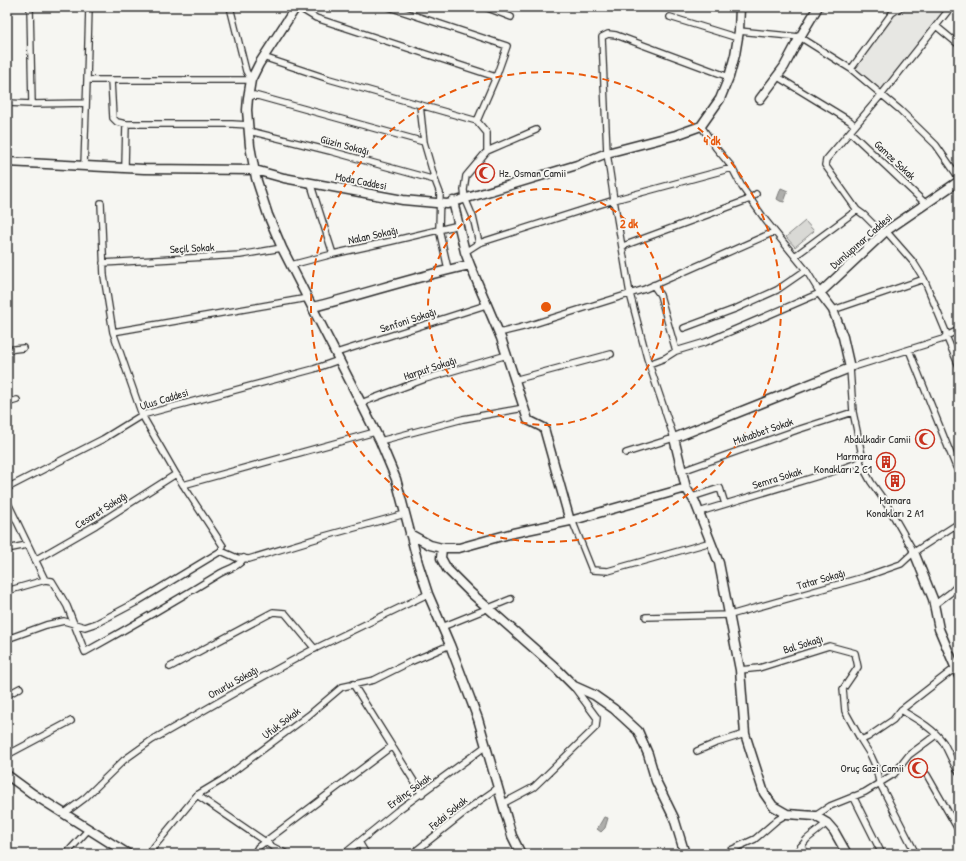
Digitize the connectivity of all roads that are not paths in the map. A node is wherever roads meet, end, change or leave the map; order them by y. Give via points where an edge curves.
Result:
1 (30, 7) edge
2 (89, 7) edge
3 (230, 7) edge
4 (297, 7) edge
5 (389, 7) edge
6 (485, 7) edge
7 (740, 7) edge
8 (818, 7) edge
9 (901, 7) edge
10 (951, 7) edge
11 (511, 17) dead end
12 (670, 17) dead end
13 (936, 26) junction
14 (739, 34) junction
15 (800, 37) junction
16 (959, 45) edge
17 (263, 57) junction
18 (851, 69) junction
19 (496, 77) junction
20 (729, 77) junction
21 (778, 77) junction
22 (87, 80) junction
23 (111, 80) junction
24 (251, 80) junction
25 (882, 94) junction
26 (248, 98) junction
27 (760, 99) dead end
28 (7, 103) edge
29 (86, 103) junction
30 (32, 104) junction
31 (420, 105) junction
32 (477, 121) junction
33 (126, 124) junction
34 (701, 126) junction
35 (855, 126) junction
36 (249, 128) junction
37 (536, 130) dead end
38 (850, 132) junction
39 (424, 142) junction
40 (487, 151) junction
41 (606, 153) junction
42 (7, 162) edge
43 (84, 166) junction
44 (125, 168) junction
45 (732, 168) junction
46 (255, 170) junction
47 (959, 179) edge
48 (435, 180) junction
49 (310, 182) junction
50 (756, 194) dead end
51 (465, 198) junction
52 (750, 199) junction
53 (614, 200) junction
54 (454, 201) junction
55 (101, 203) dead end
56 (926, 203) junction
57 (440, 204) junction
58 (857, 210) junction
59 (459, 225) junction
60 (439, 229) junction
61 (774, 232) junction
62 (884, 232) junction
63 (479, 243) junction
64 (623, 246) junction
65 (282, 248) junction
66 (465, 252) junction
67 (333, 254) junction
68 (795, 256) junction
69 (103, 263) junction
70 (291, 265) junction
71 (470, 265) junction
72 (448, 269) junction
73 (806, 270) junction
74 (924, 279) junction
75 (653, 285) junction
76 (630, 294) junction
77 (820, 294) junction
78 (308, 298) junction
79 (486, 305) junction
80 (313, 307) junction
81 (833, 310) junction
82 (684, 328) dead end
83 (959, 330) edge
84 (113, 332) junction
85 (498, 333) junction
86 (946, 336) junction
87 (23, 348) dead end
88 (7, 350) edge
89 (909, 350) junction
90 (676, 351) junction
91 (610, 354) dead end
92 (507, 355) junction
93 (338, 356) junction
94 (649, 364) junction
95 (959, 366) edge
96 (850, 368) junction
97 (514, 380) junction
98 (18, 400) dead end
99 (361, 402) junction
100 (7, 403) edge
101 (524, 408) junction
102 (853, 412) junction
103 (142, 415) junction
104 (375, 432) junction
105 (674, 438) junction
106 (380, 441) junction
107 (626, 453) dead end
108 (860, 462) junction
109 (682, 470) junction
110 (959, 472) edge
111 (176, 474) junction
112 (183, 485) junction
113 (7, 488) edge
114 (686, 488) junction
115 (692, 497) junction
116 (7, 501) edge
117 (725, 504) junction
118 (699, 512) junction
119 (405, 514) junction
120 (571, 521) junction
121 (959, 523) edge
122 (410, 534) junction
123 (711, 542) junction
124 (28, 545) junction
125 (442, 548) junction
126 (7, 550) edge
127 (221, 552) junction
128 (914, 552) junction
129 (244, 558) junction
130 (35, 560) junction
131 (45, 580) junction
132 (959, 584) edge
133 (7, 591) edge
134 (428, 594) junction
135 (511, 599) dead end
136 (934, 605) junction
137 (488, 608) junction
138 (730, 616) junction
139 (646, 617) dead end
140 (74, 624) junction
141 (442, 627) junction
142 (7, 639) edge
143 (450, 645) junction
144 (315, 649) junction
145 (170, 667) dead end
146 (740, 670) junction
147 (958, 670) edge
148 (353, 684) junction
149 (574, 686) junction
150 (20, 688) dead end
151 (7, 695) edge
152 (902, 710) junction
153 (71, 721) dead end
154 (745, 734) junction
155 (936, 735) junction
156 (861, 740) junction
157 (392, 746) junction
158 (486, 746) junction
159 (696, 751) dead end
160 (7, 755) edge
161 (959, 772) edge
162 (7, 775) edge
163 (927, 775) dead end
164 (880, 782) junction
165 (498, 788) junction
166 (422, 794) junction
167 (197, 795) junction
168 (853, 796) junction
169 (502, 804) junction
170 (65, 813) junction
171 (787, 814) junction
172 (815, 816) junction
173 (827, 823) junction
174 (89, 829) junction
175 (959, 831) edge
176 (266, 842) junction
177 (359, 842) junction
178 (801, 846) junction
179 (731, 850) dead end
180 (66, 854) edge
181 (128, 854) edge
182 (148, 854) edge
183 (254, 854) edge
184 (287, 854) edge
185 (344, 854) edge
186 (366, 854) edge
187 (412, 854) edge
188 (521, 854) edge
189 (685, 854) edge
190 (795, 854) edge
191 (808, 854) edge
192 (847, 854) edge
193 (882, 854) edge
194 (916, 854) edge

1 - 30 street
2 - 22 street
3 - 24 street via 246,71
4 - 17 street
4 - 19 street via 316,18
5 - 19 street via 507,46
6 - 11 street
7 - 14 street
8 - 15 street
9 - 18 street via 892,13
10 - 13 street
12 - 14 street
13 - 16 street
13 - 25 street
14 - 15 street
14 - 20 street
15 - 18 street
15 - 21 street
17 - 24 street
17 - 31 street
18 - 25 street
19 - 32 street
20 - 34 street via 720,99
20 - 41 street via 616,35 602,36
21 - 27 street
21 - 35 street
22 - 23 street
22 - 29 street
23 - 24 street
23 - 33 street via 114,118 117,122
24 - 26 street
25 - 35 street
25 - 47 street via 936,145
26 - 36 street
26 - 39 street via 254,95
28 - 30 street
29 - 30 street
29 - 43 street
31 - 32 street
31 - 39 street
32 - 40 street via 487,133
33 - 36 street, Güzin Sokağı via 232,124
33 - 44 street
34 - 41 street, Moda Caddesi
34 - 45 street
35 - 38 street
36 - 46 street
36 - 48 street, Güzin Sokağı
37 - 40 street
38 - 56 street, Gamze Sokak
38 - 58 street via 825,164
39 - 48 street
40 - 51 street via 466,176
41 - 51 street, Moda Caddesi
41 - 53 street
42 - 43 street, Moda Caddesi
43 - 44 street, Moda Caddesi
44 - 46 street, Moda Caddesi
45 - 52 street
45 - 53 street
46 - 49 street, Moda Caddesi
46 - 65 street via 260,194
47 - 56 street, Dumlupınar Caddesi
48 - 57 street via 440,193
49 - 57 street, Moda Caddesi via 403,200
49 - 67 street
50 - 52 street
51 - 54 street, Moda Caddesi
51 - 63 street
52 - 61 street
52 - 64 street
53 - 63 street
53 - 64 street
54 - 57 street, Moda Caddesi
54 - 59 street
55 - 69 street
56 - 62 street, Dumlupınar Caddesi
57 - 60 street
58 - 62 street
58 - 68 street
59 - 60 street, Nalan Sokağı
59 - 66 street
60 - 67 street, Nalan Sokağı
60 - 72 street
61 - 68 street
61 - 75 street
62 - 74 street via 914,263
62 - 77 street, Dumlupınar Caddesi
63 - 66 street
64 - 76 street
65 - 69 street, Seçil Sokak via 240,255
65 - 70 street
66 - 71 street
67 - 70 street, Nalan Sokağı
68 - 73 street
69 - 84 street
70 - 78 street
71 - 72 street
71 - 79 street
72 - 80 street
73 - 77 street
73 - 82 street via 777,290
74 - 81 street
74 - 86 street
75 - 76 street
75 - 90 street via 660,295
76 - 85 street
76 - 94 street
77 - 81 street
77 - 90 street via 706,342
78 - 80 street
78 - 84 street
79 - 85 street
79 - 93 street, Senfoni Sokağı
80 - 93 street
81 - 96 street via 843,337
83 - 86 street
84 - 103 street
85 - 92 street
86 - 89 street
86 - 95 street
87 - 88 street
89 - 96 street
89 - 110 street
90 - 94 street
91 - 97 street
92 - 97 street
92 - 99 street, Harput Sokağı via 425,379
93 - 99 street
93 - 103 street, Ulus Caddesi via 314,369
94 - 105 street
96 - 102 street
96 - 105 street
97 - 101 street
98 - 100 street
99 - 104 street
101 - 106 street via 463,419
101 - 120 street via 528,420 544,428
102 - 108 street via 862,455
102 - 109 street, Muhabbet Sokak
103 - 111 street
103 - 113 street, Ulus Caddesi via 103,439
104 - 106 street
104 - 112 street
105 - 107 street
105 - 109 street
106 - 119 street via 396,479
108 - 117 street, Semra Sokak
108 - 128 street
109 - 114 street
111 - 112 street
111 - 130 street, Cesaret Sokağı
112 - 127 street via 223,546
114 - 115 street
114 - 120 street
115 - 117 street via 720,488
115 - 118 street
116 - 124 street
117 - 118 street, Semra Sokak
118 - 123 street
119 - 122 street
119 - 129 street via 249,559
120 - 123 street via 592,570 608,571
120 - 125 street via 459,548
121 - 128 street, Tatar Sokağı
122 - 125 street via 430,545
122 - 134 street
123 - 138 street via 719,563
124 - 126 street
124 - 130 street
125 - 137 street via 441,558 448,569
127 - 129 street
127 - 140 street via 136,603 97,623 86,627
128 - 136 street
128 - 138 street, Tatar Sokağı via 901,564 888,569
129 - 140 street via 242,563 224,570 85,652
130 - 131 street
131 - 133 street
131 - 140 street via 52,581
132 - 136 street
134 - 141 street
134 - 144 street, Onurlu Sokağı
135 - 137 street
136 - 147 street via 938,628
137 - 141 street
137 - 149 street
138 - 139 street, Tatar Sokağı
138 - 146 street
140 - 142 street via 64,621 46,625
141 - 143 street
143 - 148 street, Ufuk Sokak via 374,680
143 - 158 street
144 - 145 street via 285,613 273,612
144 - 170 street, Onurlu Sokağı via 152,740 124,760 85,798
146 - 154 street
146 - 156 street, Bal Sokağı via 759,668 829,646 855,653 858,667 843,689 845,711
147 - 152 street via 945,675
148 - 157 street
148 - 167 street, Ufuk Sokak via 342,687 222,780
149 - 169 street via 597,718 596,727 534,787
149 - 189 street via 614,709 638,731 656,781 674,818
150 - 151 street
152 - 155 street
152 - 156 street via 893,720
153 - 160 street
154 - 159 street
154 - 171 street via 764,793 773,806
155 - 161 street
155 - 164 street via 909,755 894,774
156 - 164 street via 876,767
157 - 166 street
157 - 176 street
158 - 165 street
158 - 166 street, Erdinç Sokak
162 - 170 street via 32,794
163 - 175 street
164 - 168 street
164 - 194 street
165 - 169 street
165 - 187 street, Fedai Sokak
166 - 177 street, Erdinç Sokak
167 - 176 street
167 - 182 street, Ufuk Sokak
168 - 172 street
168 - 193 street
169 - 188 street via 512,836
170 - 174 street
171 - 172 street
171 - 179 street via 755,839
172 - 173 street
173 - 178 street
173 - 192 street via 834,830
174 - 180 street
174 - 181 street
176 - 183 street via 258,847
176 - 184 street
177 - 185 street, Erdinç Sokak
177 - 186 street
178 - 190 street
178 - 191 street

